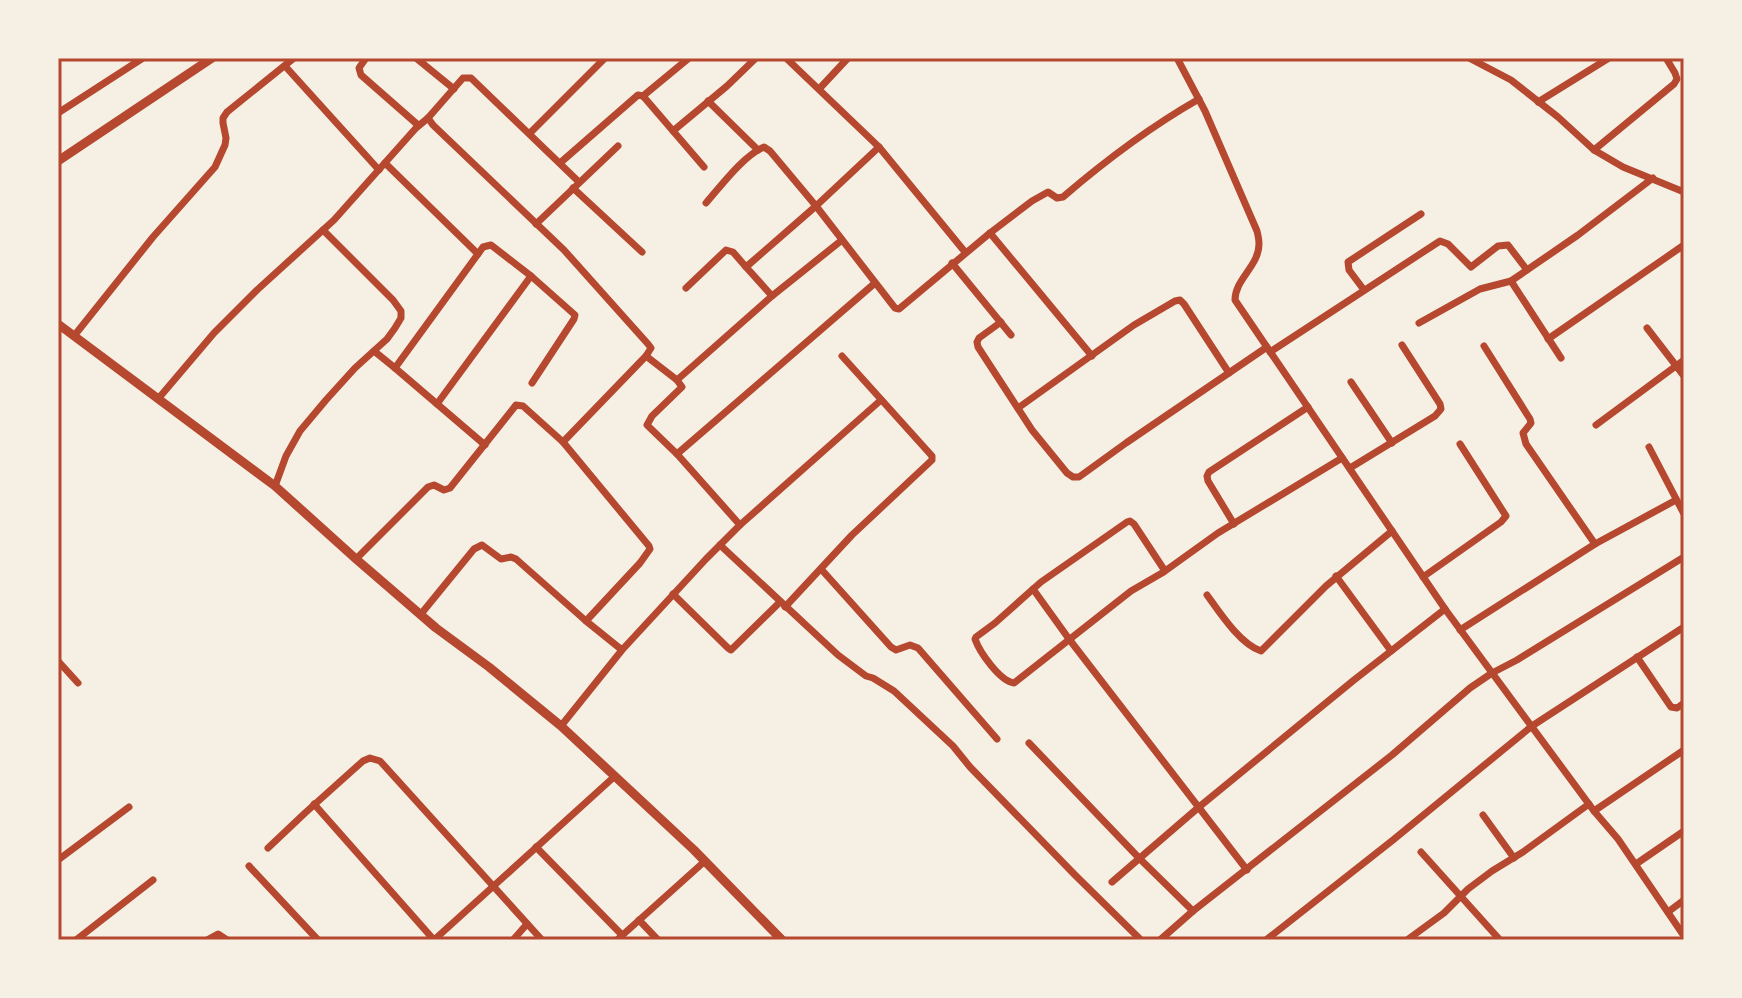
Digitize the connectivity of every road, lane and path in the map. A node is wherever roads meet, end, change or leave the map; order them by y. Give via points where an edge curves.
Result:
1 (119, 58) edge
2 (143, 58) edge
3 (212, 58) edge
4 (294, 58) edge
5 (366, 58) edge
6 (416, 58) edge
7 (605, 58) edge
8 (689, 58) edge
9 (756, 58) edge
10 (786, 58) edge
11 (848, 58) edge
12 (1191, 58) edge
13 (1469, 58) edge
14 (1609, 58) edge
15 (1666, 58) edge
16 (1178, 60) edge
17 (285, 66) junction
18 (127, 68) junction
19 (820, 88) junction
20 (454, 89) junction
21 (643, 96) junction
22 (1199, 99) junction
23 (708, 101) junction
24 (1538, 102) junction
25 (58, 113) edge
26 (428, 118) junction
27 (418, 125) junction
28 (673, 131) junction
29 (530, 133) junction
30 (618, 146) dead end
31 (879, 147) junction
32 (758, 150) junction
33 (1594, 150) junction
34 (58, 161) edge
35 (560, 163) junction
36 (382, 166) junction
37 (704, 167) dead end
38 (1653, 178) junction
39 (576, 185) junction
40 (1684, 192) edge
41 (706, 203) dead end
42 (816, 206) junction
43 (1421, 214) dead end
44 (536, 224) junction
45 (323, 230) junction
46 (990, 233) junction
47 (842, 240) junction
48 (1684, 245) edge
49 (642, 252) dead end
50 (965, 252) junction
51 (478, 254) junction
52 (952, 263) junction
53 (746, 267) junction
54 (1527, 270) junction
55 (531, 276) junction
56 (1511, 281) junction
57 (875, 283) junction
58 (686, 288) dead end
59 (1364, 290) junction
60 (772, 296) junction
61 (1001, 322) junction
62 (1419, 323) dead end
63 (58, 324) edge
64 (1647, 328) dead end
65 (1011, 335) dead end
66 (74, 336) junction
67 (1548, 339) junction
68 (1402, 345) dead end
69 (1484, 346) dead end
70 (1268, 349) junction
71 (374, 351) junction
72 (646, 356) junction
73 (842, 356) dead end
74 (1092, 356) junction
75 (1561, 358) dead end
76 (1684, 360) edge
77 (1675, 365) junction
78 (395, 368) junction
79 (1229, 373) junction
80 (1684, 376) edge
81 (677, 380) junction
82 (1351, 382) dead end
83 (532, 383) dead end
84 (158, 399) junction
85 (881, 400) junction
86 (437, 404) junction
87 (1308, 407) junction
88 (1018, 408) junction
89 (1596, 425) dead end
90 (563, 442) junction
91 (1392, 443) junction
92 (1460, 444) dead end
93 (485, 445) junction
94 (1649, 447) dead end
95 (677, 454) junction
96 (1342, 458) junction
97 (1350, 468) junction
98 (275, 486) junction
99 (1676, 500) junction
100 (1684, 514) edge
101 (1234, 524) junction
102 (740, 525) junction
103 (1392, 531) junction
104 (1595, 544) junction
105 (720, 545) junction
106 (1684, 557) edge
107 (356, 559) junction
108 (821, 569) junction
109 (1165, 571) junction
110 (1336, 576) junction
111 (1423, 577) junction
112 (1033, 589) junction
113 (673, 594) junction
114 (1207, 595) dead end
115 (783, 604) junction
116 (1445, 609) junction
117 (421, 614) junction
118 (586, 621) junction
119 (1684, 627) edge
120 (1460, 630) junction
121 (1069, 639) junction
122 (622, 650) junction
123 (1391, 651) junction
124 (1637, 657) junction
125 (58, 661) edge
126 (1492, 673) junction
127 (78, 683) dead end
128 (1684, 703) edge
129 (561, 726) junction
130 (1532, 726) junction
131 (997, 739) dead end
132 (1029, 743) dead end
133 (1684, 750) edge
134 (615, 776) junction
135 (314, 804) junction
136 (129, 807) dead end
137 (1199, 807) junction
138 (1592, 807) junction
139 (1483, 815) dead end
140 (1684, 831) edge
141 (536, 847) junction
142 (268, 848) dead end
143 (1421, 852) dead end
144 (1514, 858) junction
145 (1140, 859) junction
146 (58, 860) edge
147 (705, 861) junction
148 (1636, 864) junction
149 (249, 866) dead end
150 (1247, 870) junction
151 (153, 880) dead end
152 (1112, 882) dead end
153 (493, 886) junction
154 (1461, 896) junction
155 (1684, 900) edge
156 (1193, 911) junction
157 (1668, 912) junction
158 (639, 920) junction
159 (527, 924) junction
160 (1684, 936) edge
161 (619, 938) edge
162 (780, 939) edge
163 (76, 940) edge
164 (207, 940) edge
165 (227, 940) edge
166 (318, 940) edge
167 (513, 940) edge
168 (542, 940) edge
169 (658, 940) edge
170 (1141, 940) edge
171 (1160, 940) edge
172 (1266, 940) edge
173 (1407, 940) edge
174 (1500, 940) edge

1 - 18 street
2 - 18 street
3 - 34 street
4 - 17 street
5 - 27 street via 361,75
6 - 20 street
7 - 29 street
8 - 21 street
9 - 23 street
10 - 19 street
11 - 19 street
12 - 16 street
13 - 24 street via 1511,80
14 - 24 street
15 - 33 street via 1677,79 1674,84
16 - 22 street
17 - 36 street
17 - 66 street via 227,112 225,145 215,167
18 - 25 street
19 - 31 street
20 - 26 street
20 - 29 street via 463,78 471,78
21 - 28 street
21 - 35 street via 635,96
22 - 46 street via 1136,138 1063,197 1040,195
22 - 70 street via 1257,231 1256,257 1235,300
23 - 28 street
23 - 32 street
24 - 33 street
26 - 27 street
26 - 44 street
27 - 36 street
28 - 37 street
29 - 35 street
30 - 39 street
31 - 42 street
31 - 50 street
32 - 41 street
32 - 42 street via 770,151
33 - 38 street
35 - 39 street
36 - 45 street
36 - 51 street
38 - 40 street
38 - 54 street
39 - 44 street
39 - 49 street
42 - 47 street
42 - 53 street
43 - 59 street via 1348,262
44 - 72 street via 648,344
45 - 71 street via 401,311 395,328
45 - 84 street via 214,333
46 - 50 street
46 - 74 street
47 - 57 street
47 - 60 street
48 - 67 street
50 - 52 street
51 - 55 street via 491,245
51 - 78 street
52 - 57 street via 899,309
52 - 61 street
53 - 58 street via 726,250
53 - 60 street
54 - 56 street
54 - 59 street via 1508,245 1498,246 1471,267 1440,241
55 - 83 street via 575,315
55 - 86 street
56 - 62 street via 1480,289
56 - 67 street
57 - 95 street
59 - 70 street
60 - 81 street
61 - 65 street
61 - 88 street via 977,342
63 - 66 street
64 - 77 street
66 - 84 street
67 - 75 street
68 - 91 street via 1441,409
69 - 104 street via 1530,419 1523,433 1526,444
70 - 79 street
70 - 87 street
71 - 78 street
71 - 98 street via 300,431
72 - 81 street
72 - 90 street
73 - 85 street
74 - 79 street via 1180,300
74 - 88 street
76 - 77 street
77 - 80 street
77 - 89 street
78 - 86 street
79 - 88 street via 1079,477 1067,473
81 - 95 street via 681,389 647,425
82 - 91 street
84 - 98 street
85 - 102 street
85 - 108 street via 932,460
86 - 93 street
87 - 96 street
87 - 101 street via 1209,472 1208,481
90 - 93 street via 519,404
90 - 118 street via 650,549
91 - 97 street
92 - 111 street via 1506,516
93 - 107 street via 450,488 428,487
94 - 99 street
95 - 102 street
96 - 97 street
96 - 101 street
97 - 103 street
98 - 107 street
99 - 100 street
99 - 104 street
101 - 109 street
102 - 105 street
103 - 110 street
103 - 111 street
104 - 120 street
105 - 113 street
105 - 115 street
106 - 126 street
107 - 117 street
108 - 115 street
108 - 131 street via 891,647 918,648
109 - 112 street via 1130,521
109 - 121 street
110 - 114 street via 1261,651 1247,643
110 - 123 street
111 - 116 street
112 - 121 street
112 - 121 street via 976,637 982,654 1014,683
113 - 115 street via 731,650
113 - 122 street
115 - 170 street via 838,655 894,691 953,746
116 - 120 street
116 - 123 street
117 - 118 street via 482,545 501,559 516,559
117 - 129 street
118 - 122 street
119 - 124 street
120 - 126 street
121 - 137 street
122 - 129 street
123 - 137 street
124 - 128 street via 1671,707
124 - 130 street
125 - 127 street
126 - 130 street
126 - 150 street
129 - 134 street
130 - 138 street
130 - 172 street
132 - 145 street
133 - 138 street
134 - 141 street
134 - 147 street
135 - 142 street
135 - 153 street via 363,761 375,758
135 - 153 street via 434,940
136 - 146 street
137 - 145 street
137 - 150 street
138 - 144 street
138 - 148 street
139 - 144 street
140 - 148 street
141 - 153 street
141 - 161 street
143 - 154 street
144 - 154 street
145 - 152 street
145 - 156 street
147 - 158 street
147 - 162 street
148 - 157 street
149 - 166 street
150 - 156 street
151 - 163 street
153 - 159 street
154 - 173 street
154 - 174 street
155 - 157 street
156 - 171 street
157 - 160 street
158 - 161 street
158 - 169 street
159 - 167 street
159 - 168 street
164 - 165 street via 218,934

